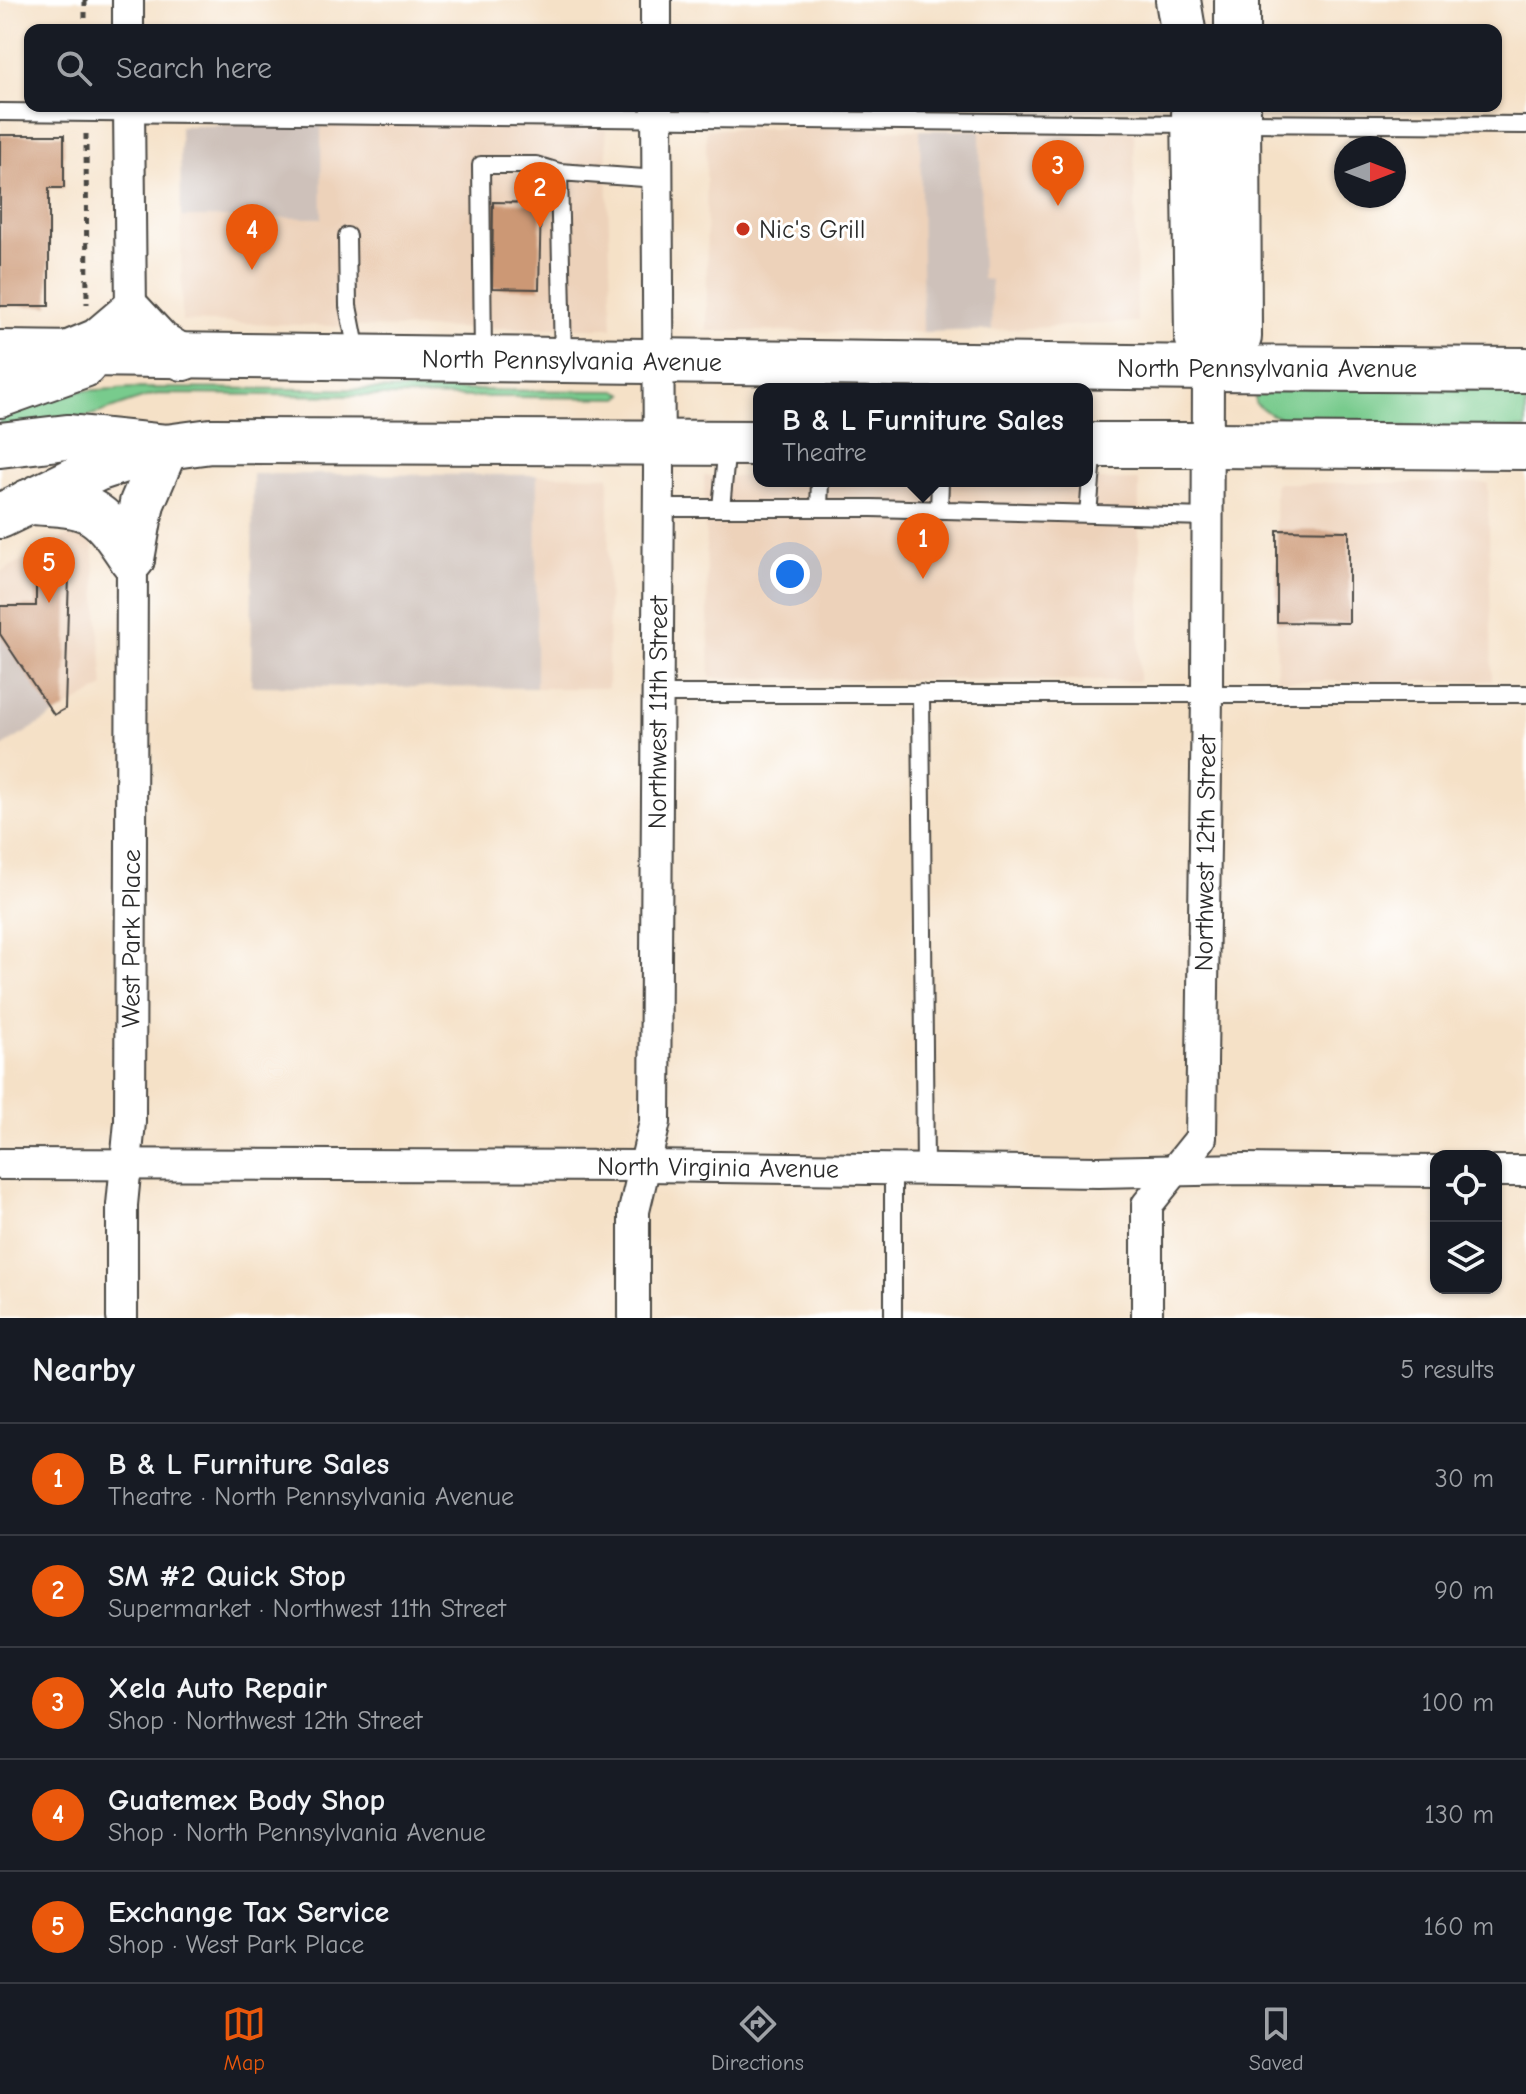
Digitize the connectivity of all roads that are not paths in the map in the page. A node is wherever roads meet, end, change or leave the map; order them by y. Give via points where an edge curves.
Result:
1 (128, 0) edge
2 (656, 0) edge
3 (1178, 0) edge
4 (1237, 0) edge
5 (128, 24) edge
6 (656, 24) edge
7 (1182, 24) edge
8 (1237, 24) edge
9 (0, 112) edge
10 (100, 112) edge
11 (129, 112) edge
12 (481, 112) edge
13 (657, 113) edge
14 (1238, 114) edge
15 (1194, 115) edge
16 (1526, 125) edge
17 (559, 172) junction
18 (658, 179) junction
19 (347, 236) dead end
20 (131, 313) junction
21 (87, 352) junction
22 (0, 353) edge
23 (183, 358) junction
24 (359, 359) junction
25 (483, 359) junction
26 (563, 360) junction
27 (657, 360) junction
28 (1208, 368) junction
29 (1526, 370) edge
30 (0, 395) edge
31 (659, 443) junction
32 (743, 443) edge
33 (0, 445) edge
34 (1093, 445) edge
35 (1208, 445) junction
36 (166, 447) junction
37 (1526, 447) edge
38 (820, 487) edge
39 (940, 487) edge
40 (1089, 487) edge
41 (659, 508) junction
42 (721, 508) junction
43 (819, 508) junction
44 (14, 509) edge
45 (939, 510) junction
46 (1088, 514) junction
47 (1207, 517) junction
48 (132, 559) junction
49 (921, 693) junction
50 (658, 694) junction
51 (1526, 694) edge
52 (1207, 695) junction
53 (0, 1164) edge
54 (126, 1166) junction
55 (646, 1166) junction
56 (893, 1169) junction
57 (925, 1170) junction
58 (1176, 1170) junction
59 (1430, 1171) edge
60 (1502, 1171) edge
61 (1526, 1171) edge
62 (122, 1318) edge
63 (634, 1318) edge
64 (893, 1318) edge
65 (1147, 1318) edge

1 - 5 street
2 - 6 street
3 - 7 main road
4 - 8 main road
9 - 10 lane
11 - 20 street
12 - 13 lane
13 - 15 lane
13 - 18 street, Northwest 11th Street
14 - 16 lane
14 - 28 main road via 1239,337
15 - 28 main road, Northwest 12th Street via 1197,336
17 - 18 lane
17 - 25 lane via 536,165 481,165
17 - 26 lane
18 - 27 street, Northwest 11th Street
19 - 24 lane via 348,306
20 - 21 main road
20 - 23 main road via 159,343
21 - 22 main road, North Pennsylvania Avenue
21 - 23 main road, North Pennsylvania Avenue
21 - 30 main road
23 - 24 main road, North Pennsylvania Avenue
24 - 25 main road, North Pennsylvania Avenue
25 - 26 main road, North Pennsylvania Avenue
26 - 27 main road, North Pennsylvania Avenue
27 - 28 main road, North Pennsylvania Avenue
27 - 31 street, Northwest 11th Street
28 - 29 main road, North Pennsylvania Avenue
28 - 35 street, Northwest 12th Street
31 - 32 main road
31 - 36 main road via 211,441
31 - 41 street, Northwest 11th Street
32 - 42 lane
33 - 36 main road via 67,437
34 - 35 main road
35 - 37 main road
35 - 47 street, Northwest 12th Street
36 - 44 main road via 97,469
36 - 48 main road via 142,503
38 - 43 lane
39 - 45 lane
40 - 46 lane
41 - 42 lane
41 - 50 street, Northwest 11th Street
42 - 43 lane
43 - 45 lane
44 - 48 main road via 86,508 112,529
45 - 46 lane
46 - 47 lane
47 - 52 street, Northwest 12th Street
48 - 54 street, West Park Place
49 - 50 lane
49 - 52 lane
49 - 57 lane
50 - 55 street, Northwest 11th Street via 655,1122
51 - 52 lane
52 - 58 street, Northwest 12th Street via 1201,1138
53 - 54 street, North Virginia Avenue
54 - 55 street, North Virginia Avenue
54 - 62 street, West Park Place
55 - 56 street, North Virginia Avenue
55 - 63 street, Northwest 11th Street via 634,1211
56 - 57 street, North Virginia Avenue
56 - 64 lane
57 - 58 street, North Virginia Avenue
58 - 59 street, North Virginia Avenue
58 - 65 street, Northwest 12th Street via 1147,1205
60 - 61 street

